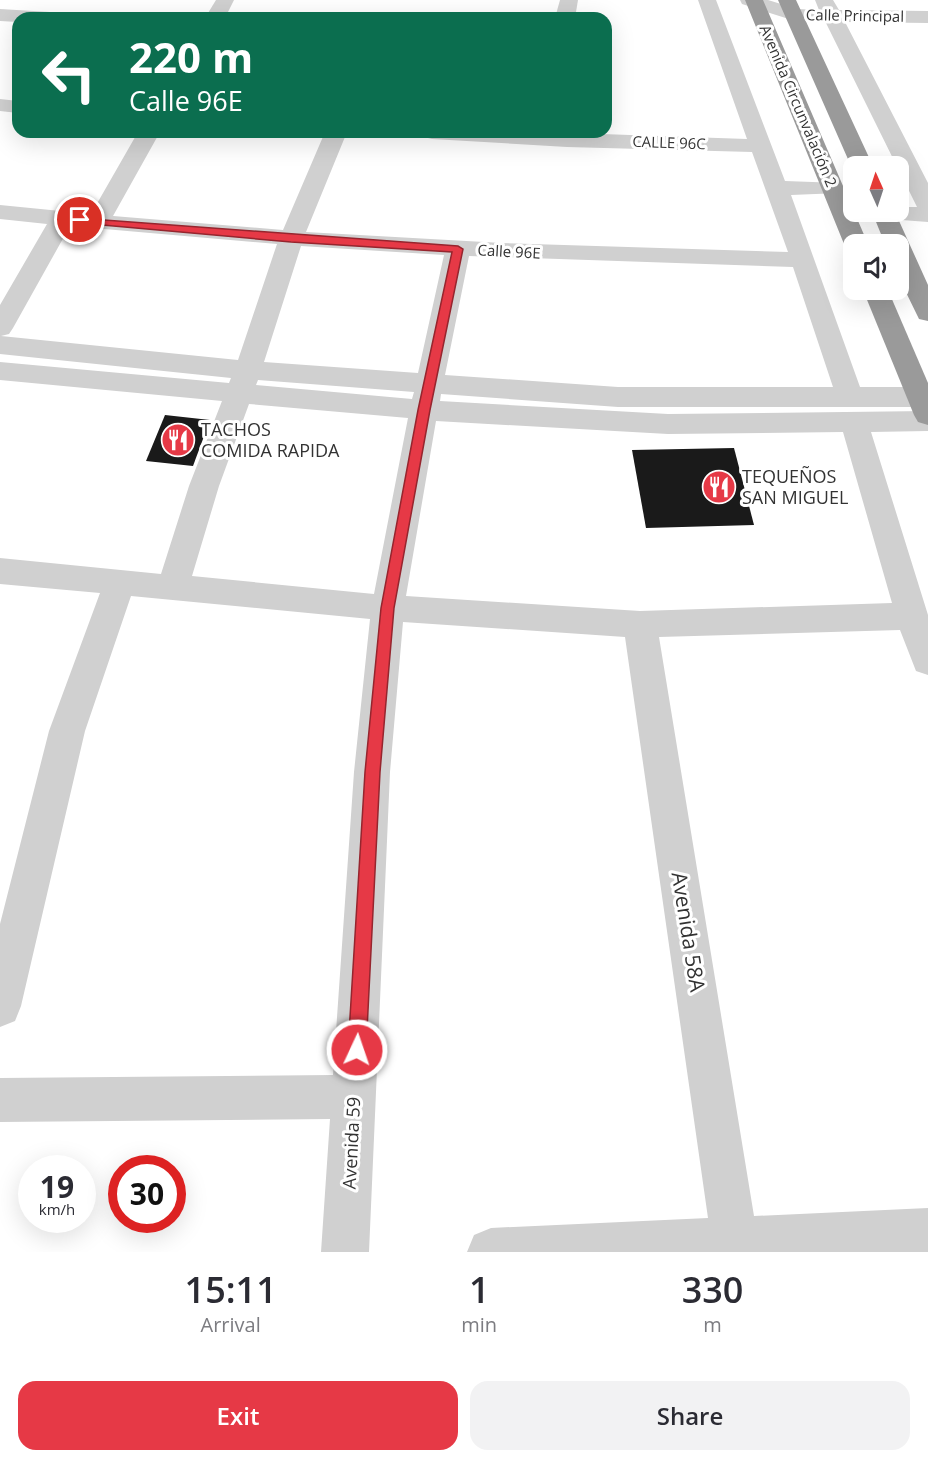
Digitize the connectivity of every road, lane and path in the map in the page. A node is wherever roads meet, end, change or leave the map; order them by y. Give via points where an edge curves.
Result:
1 (6, 0) edge
2 (707, 0) edge
3 (752, 1) edge
4 (0, 7) edge
5 (791, 7) edge
6 (829, 9) edge
7 (928, 17) edge
8 (146, 138) edge
9 (333, 138) edge
10 (522, 138) edge
11 (762, 146) junction
12 (858, 156) edge
13 (776, 188) junction
14 (832, 188) junction
15 (928, 206) edge
16 (0, 212) edge
17 (909, 214) edge
18 (928, 215) edge
19 (62, 219) junction
20 (98, 222) junction
21 (852, 234) edge
22 (291, 239) junction
23 (458, 249) junction
24 (803, 260) junction
25 (909, 271) edge
26 (879, 300) edge
27 (928, 313) edge
28 (0, 328) edge
29 (0, 345) edge
30 (0, 371) edge
31 (243, 380) junction
32 (427, 396) junction
33 (926, 407) edge
34 (852, 409) junction
35 (0, 571) edge
36 (120, 582) junction
37 (172, 588) junction
38 (388, 608) junction
39 (912, 616) junction
40 (640, 624) junction
41 (928, 661) edge
42 (0, 1006) edge
43 (354, 1097) junction
44 (0, 1100) edge
45 (928, 1231) edge
46 (735, 1240) junction
47 (345, 1252) edge
48 (491, 1252) edge

1 - 4 street
2 - 11 street
3 - 5 street, Calle Principal
3 - 14 highway, Avenida Circunvalación 2
5 - 6 street, Calle Principal
5 - 12 highway, Avenida Circunvalación 2
6 - 7 street, Calle Principal
6 - 15 street
8 - 20 street
9 - 22 street
10 - 11 street, CALLE 96C
11 - 13 street
13 - 14 street
13 - 24 street
14 - 21 highway, Avenida Circunvalación 2
16 - 19 street, Calle 96E
17 - 18 street
19 - 20 street, Calle 96E
19 - 28 street
20 - 22 street, Calle 96E
22 - 23 street, Calle 96E
22 - 31 street
23 - 24 street, Calle 96E via 624,258
23 - 32 street, Avenida 59
24 - 34 street
25 - 27 highway
26 - 33 highway
29 - 31 street
30 - 31 street
31 - 32 street
31 - 37 street
32 - 34 street via 668,424
32 - 38 street, Avenida 59
33 - 34 street
34 - 39 street
35 - 36 street
36 - 37 street
36 - 42 street via 67,731
37 - 38 street
38 - 40 street
38 - 43 street, Avenida 59 via 372,772
39 - 40 street
39 - 41 street
40 - 46 street, Avenida 58A
43 - 44 street
43 - 47 street, Avenida 59
45 - 46 street
46 - 48 street

